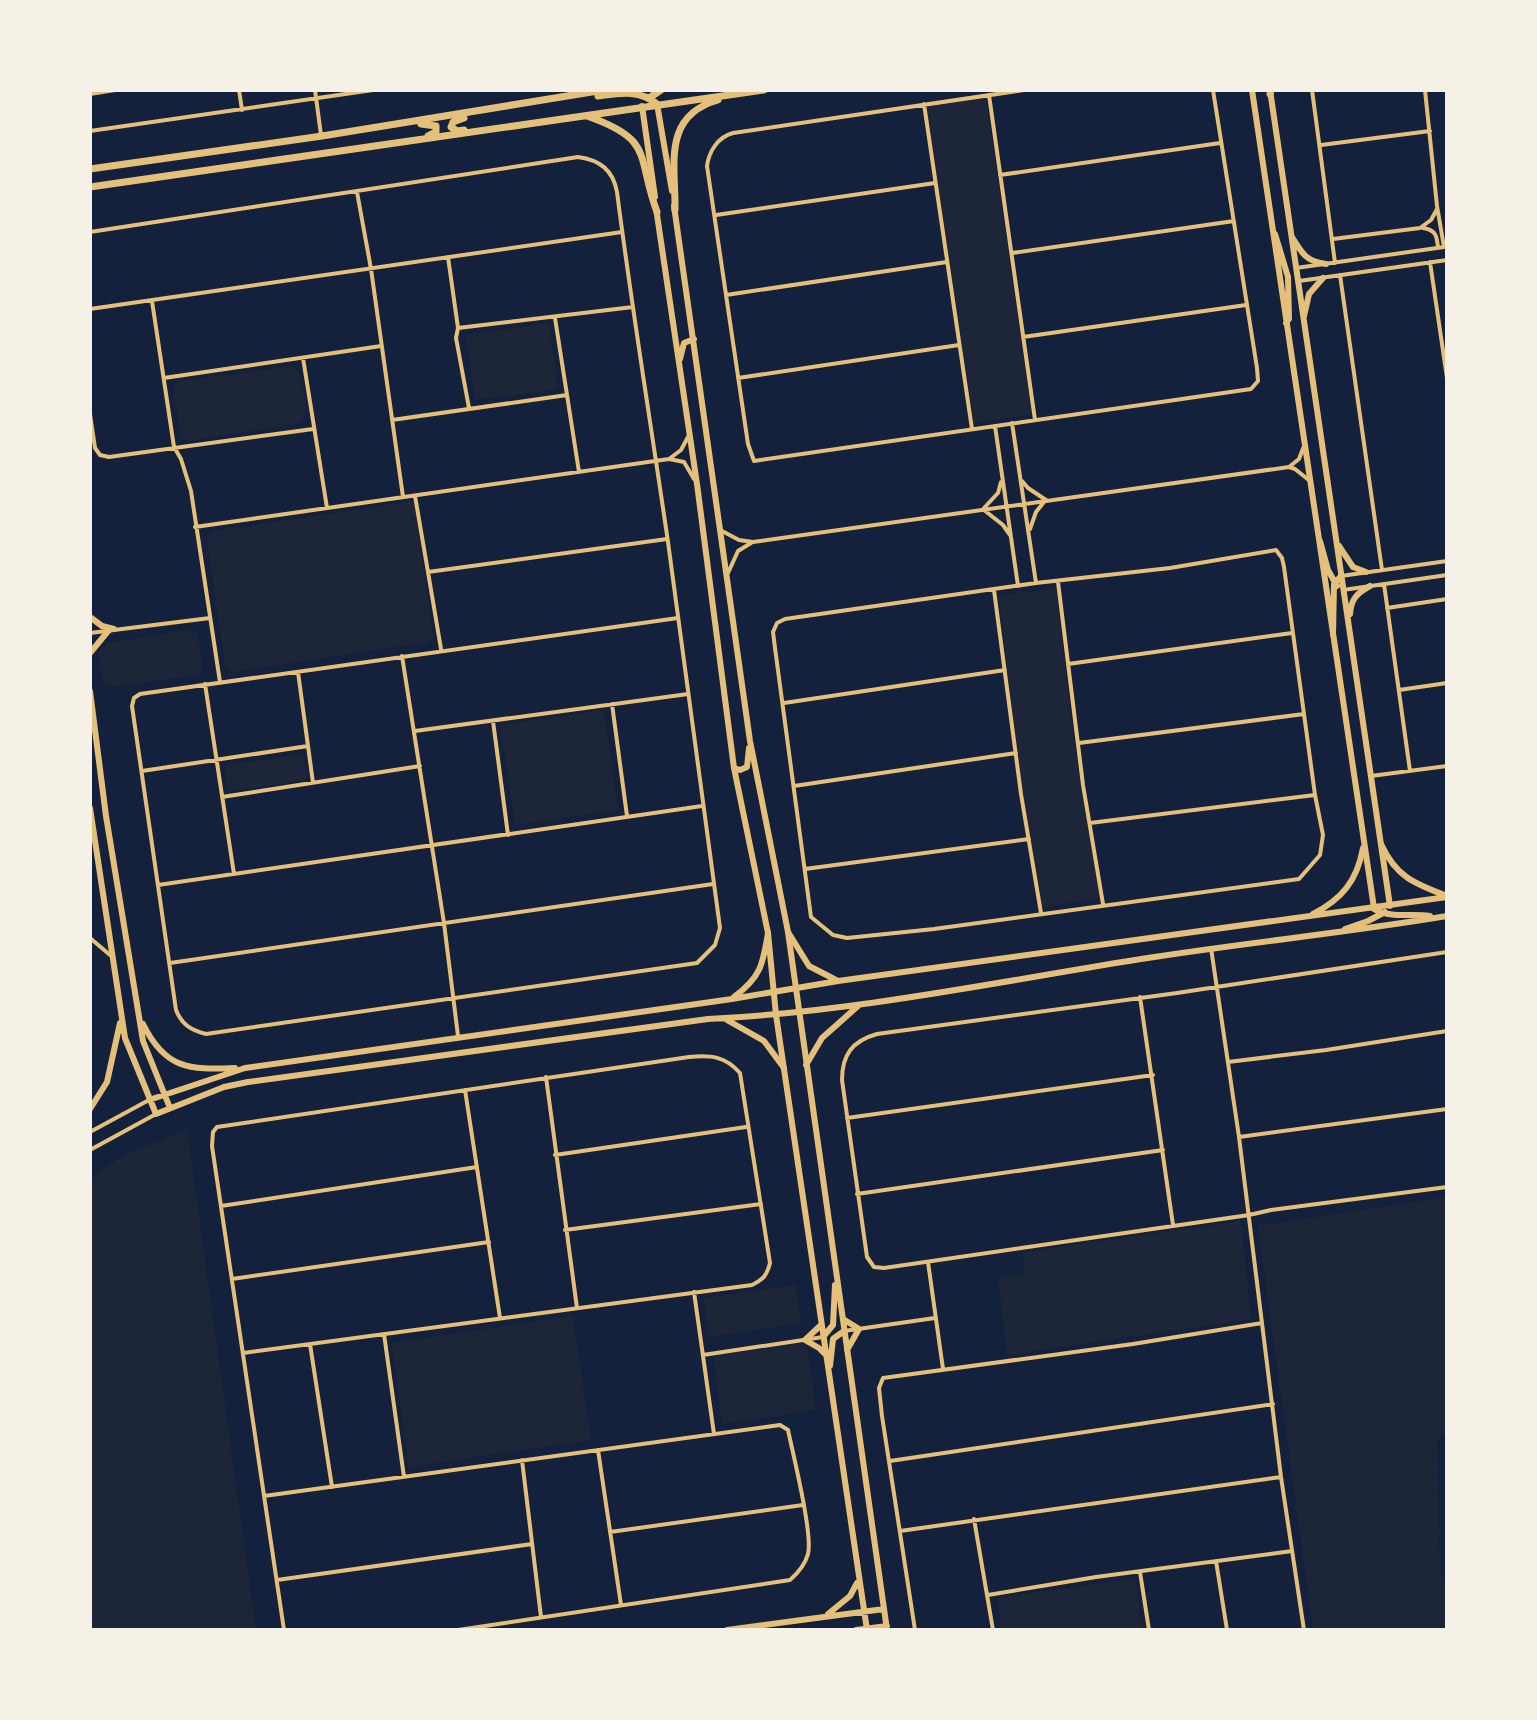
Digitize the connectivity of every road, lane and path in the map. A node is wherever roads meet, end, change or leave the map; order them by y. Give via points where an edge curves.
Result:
1 (115, 90) edge
2 (239, 90) edge
3 (315, 90) edge
4 (373, 90) edge
5 (604, 90) edge
6 (661, 90) edge
7 (764, 90) edge
8 (1024, 90) edge
9 (1213, 90) edge
10 (1252, 90) edge
11 (1312, 90) edge
12 (1425, 90) edge
13 (1271, 91) edge
14 (743, 93) junction
15 (90, 94) edge
16 (989, 95) junction
17 (568, 96) junction
18 (650, 98) junction
19 (317, 99) junction
20 (657, 104) junction
21 (924, 104) junction
22 (642, 106) junction
23 (492, 109) junction
24 (242, 110) junction
25 (585, 115) junction
26 (403, 123) junction
27 (494, 130) junction
28 (90, 131) edge
29 (1430, 131) junction
30 (322, 136) junction
31 (1221, 143) junction
32 (400, 144) junction
33 (1321, 145) junction
34 (90, 169) edge
35 (1000, 175) junction
36 (935, 183) junction
37 (91, 187) edge
38 (357, 192) junction
39 (1437, 206) junction
40 (675, 210) junction
41 (657, 212) junction
42 (715, 215) junction
43 (1234, 221) junction
44 (1420, 228) junction
45 (1272, 229) junction
46 (90, 232) edge
47 (622, 232) junction
48 (1290, 233) junction
49 (1333, 239) junction
50 (1446, 247) edge
51 (1438, 248) junction
52 (1012, 253) junction
53 (448, 257) junction
54 (1447, 260) edge
55 (947, 262) junction
56 (1430, 262) junction
57 (1335, 263) junction
58 (1326, 264) junction
59 (1296, 268) junction
60 (371, 269) junction
61 (1340, 275) junction
62 (1288, 277) junction
63 (1323, 278) junction
64 (1297, 281) junction
65 (726, 295) junction
66 (152, 301) junction
67 (1246, 305) junction
68 (633, 307) junction
69 (90, 309) edge
70 (555, 318) junction
71 (1303, 319) junction
72 (1286, 323) junction
73 (458, 328) junction
74 (1023, 337) junction
75 (694, 339) junction
76 (959, 345) junction
77 (381, 346) junction
78 (303, 358) junction
79 (679, 362) junction
80 (164, 378) junction
81 (738, 378) junction
82 (1447, 378) edge
83 (567, 395) junction
84 (469, 408) junction
85 (90, 414) edge
86 (392, 420) junction
87 (1035, 420) junction
88 (1012, 423) junction
89 (995, 425) junction
90 (688, 426) junction
91 (313, 429) junction
92 (972, 429) junction
93 (1304, 445) junction
94 (174, 447) junction
95 (669, 459) junction
96 (655, 461) junction
97 (1289, 467) junction
98 (579, 472) junction
99 (1019, 475) junction
100 (1002, 479) junction
101 (1310, 481) junction
102 (697, 484) junction
103 (415, 496) junction
104 (403, 497) junction
105 (1046, 500) junction
106 (1024, 503) junction
107 (1006, 506) junction
108 (327, 508) junction
109 (982, 509) junction
110 (195, 527) junction
111 (722, 531) junction
112 (1317, 533) junction
113 (1029, 535) junction
114 (1011, 536) junction
115 (667, 539) junction
116 (1336, 539) junction
117 (753, 542) junction
118 (1447, 561) edge
119 (1382, 570) junction
120 (428, 572) junction
121 (1366, 572) junction
122 (728, 573) junction
123 (1447, 575) edge
124 (1341, 576) junction
125 (1058, 582) junction
126 (1036, 583) junction
127 (1334, 584) junction
128 (1384, 584) junction
129 (1018, 586) junction
130 (1370, 586) junction
131 (994, 590) junction
132 (1343, 590) junction
133 (1447, 599) edge
134 (1387, 608) junction
135 (90, 617) edge
136 (210, 618) junction
137 (678, 618) junction
138 (111, 630) junction
139 (1349, 630) junction
140 (90, 633) edge
141 (1292, 633) junction
142 (1332, 642) junction
143 (441, 649) junction
144 (90, 653) edge
145 (402, 656) junction
146 (1068, 664) junction
147 (1005, 670) junction
148 (298, 672) junction
149 (220, 682) junction
150 (1447, 683) edge
151 (205, 684) junction
152 (1399, 690) junction
153 (90, 691) edge
154 (688, 694) junction
155 (784, 703) junction
156 (612, 704) junction
157 (1304, 714) junction
158 (493, 721) junction
159 (415, 731) junction
160 (750, 741) junction
161 (1079, 743) junction
162 (308, 746) junction
163 (1016, 753) junction
164 (216, 760) junction
165 (420, 766) junction
166 (1447, 766) edge
167 (734, 768) junction
168 (142, 771) junction
169 (1410, 771) junction
170 (1371, 776) junction
171 (313, 783) junction
172 (794, 786) junction
173 (1315, 795) junction
174 (222, 797) junction
175 (703, 806) junction
176 (90, 808) edge
177 (106, 816) junction
178 (627, 816) junction
179 (91, 818) edge
180 (1090, 823) junction
181 (508, 835) junction
182 (1029, 839) junction
183 (1381, 844) junction
184 (432, 845) junction
185 (90, 848) edge
186 (1363, 848) junction
187 (98, 864) junction
188 (805, 869) junction
189 (234, 874) junction
190 (713, 884) junction
191 (158, 885) junction
192 (1447, 896) edge
193 (1103, 904) junction
194 (1390, 906) junction
195 (1374, 908) junction
196 (1041, 913) junction
197 (1384, 914) junction
198 (1310, 916) junction
199 (1447, 916) edge
200 (1437, 917) junction
201 (444, 923) junction
202 (788, 932) junction
203 (1340, 932) junction
204 (768, 933) junction
205 (90, 938) edge
206 (1211, 948) junction
207 (1447, 952) edge
208 (112, 957) junction
209 (170, 963) junction
210 (838, 981) junction
211 (1217, 987) junction
212 (795, 988) junction
213 (774, 992) junction
214 (1140, 997) junction
215 (454, 999) junction
216 (732, 999) junction
217 (861, 1004) junction
218 (799, 1011) junction
219 (138, 1014) junction
220 (776, 1015) junction
221 (121, 1016) junction
222 (708, 1019) junction
223 (1447, 1031) edge
224 (458, 1036) junction
225 (1227, 1062) junction
226 (806, 1065) junction
227 (245, 1068) junction
228 (784, 1068) junction
229 (1153, 1075) junction
230 (546, 1077) junction
231 (465, 1090) junction
232 (164, 1094) junction
233 (149, 1100) junction
234 (170, 1108) junction
235 (90, 1109) edge
236 (1447, 1109) edge
237 (156, 1114) junction
238 (847, 1118) junction
239 (747, 1126) junction
240 (90, 1132) edge
241 (1239, 1137) junction
242 (90, 1150) edge
243 (1163, 1150) junction
244 (555, 1155) junction
245 (477, 1167) junction
246 (1447, 1187) edge
247 (857, 1194) junction
248 (761, 1204) junction
249 (221, 1206) junction
250 (1249, 1215) junction
251 (1173, 1226) junction
252 (565, 1230) junction
253 (489, 1242) junction
254 (928, 1262) junction
255 (232, 1279) junction
256 (837, 1279) junction
257 (694, 1292) junction
258 (577, 1308) junction
259 (500, 1318) junction
260 (935, 1318) junction
261 (843, 1319) junction
262 (1262, 1323) junction
263 (822, 1325) junction
264 (859, 1329) junction
265 (844, 1331) junction
266 (384, 1334) junction
267 (823, 1337) junction
268 (805, 1340) junction
269 (310, 1344) junction
270 (847, 1351) junction
271 (243, 1353) junction
272 (703, 1355) junction
273 (826, 1355) junction
274 (828, 1369) junction
275 (943, 1369) junction
276 (1273, 1404) junction
277 (714, 1434) junction
278 (598, 1450) junction
279 (522, 1460) junction
280 (890, 1461) junction
281 (404, 1477) junction
282 (1281, 1477) junction
283 (332, 1487) junction
284 (264, 1496) junction
285 (803, 1505) junction
286 (974, 1519) junction
287 (900, 1531) junction
288 (610, 1532) junction
289 (532, 1544) junction
290 (1292, 1551) junction
291 (1216, 1561) junction
292 (857, 1565) junction
293 (1140, 1572) junction
294 (277, 1580) junction
295 (988, 1595) junction
296 (621, 1605) junction
297 (884, 1609) junction
298 (864, 1611) junction
299 (541, 1617) junction
300 (825, 1617) junction
301 (887, 1628) edge
302 (866, 1629) edge
303 (284, 1630) edge
304 (458, 1630) edge
305 (727, 1630) edge
306 (856, 1630) edge
307 (915, 1630) edge
308 (993, 1630) edge
309 (1149, 1630) edge
310 (1227, 1630) edge
311 (1304, 1630) edge

1 - 15 street
2 - 24 street
3 - 19 street
4 - 19 street
5 - 17 main road
6 - 18 main road
7 - 14 main road
8 - 16 street
9 - 31 street
10 - 45 street
11 - 33 street
12 - 29 street
13 - 48 street
14 - 20 main road
14 - 40 main road via 710,102 680,131 672,153
16 - 21 street
16 - 35 street
17 - 18 main road via 631,92
17 - 23 main road
18 - 20 main road
18 - 22 main road
19 - 24 street
19 - 30 street
20 - 22 main road
20 - 40 street
21 - 36 street
21 - 42 street via 724,136 707,166
22 - 25 main road
22 - 41 street
23 - 26 main road
23 - 27 main road via 456,120 451,127
24 - 28 street
25 - 27 main road
25 - 41 main road via 617,128 636,143
26 - 30 main road
26 - 32 main road via 433,124 437,129
27 - 32 main road
29 - 33 street
29 - 39 street
30 - 34 main road
31 - 35 street
31 - 43 street
32 - 37 main road
33 - 49 street
35 - 52 street
36 - 42 street
36 - 55 street
38 - 46 street
38 - 47 street via 578,157 599,163 614,178
38 - 60 street
39 - 44 street
39 - 50 street
40 - 75 street
41 - 79 street
42 - 65 street
43 - 52 street
43 - 67 street
44 - 49 street
44 - 51 street via 1434,232
45 - 62 street
45 - 72 street
47 - 53 street
47 - 68 street
48 - 58 street via 1302,255
48 - 59 street
49 - 57 street
50 - 51 street
51 - 57 street
52 - 74 street
53 - 60 street
53 - 73 street
54 - 56 street
55 - 65 street
55 - 76 street
56 - 61 street
56 - 82 street
57 - 58 street
58 - 59 street
59 - 62 street
59 - 64 street
60 - 66 street
60 - 77 street
61 - 63 street
61 - 119 street
62 - 64 street
62 - 72 street
63 - 64 street
63 - 71 street via 1309,294
64 - 71 street
65 - 81 street
66 - 69 street
66 - 80 street
67 - 74 street
67 - 87 street via 1258,381 1247,391
68 - 70 street
68 - 96 street
70 - 73 street
70 - 83 street
71 - 116 street
72 - 93 street
73 - 84 street
74 - 87 street
75 - 79 street via 684,343
75 - 111 street
76 - 81 street
76 - 92 street
77 - 78 street
77 - 86 street
78 - 80 street
78 - 91 street
79 - 90 street
80 - 94 street
81 - 92 street via 754,461
83 - 84 street
83 - 98 street
84 - 86 street
85 - 94 street via 100,455
86 - 104 street
87 - 88 street
88 - 89 street
88 - 99 street
89 - 92 street
89 - 100 street
90 - 95 street via 685,445
90 - 102 street
91 - 94 street
91 - 108 street
93 - 97 street
93 - 101 street
94 - 110 street via 191,491
95 - 96 street
95 - 102 street via 684,462
96 - 98 street
96 - 115 street
97 - 101 street
97 - 105 street
98 - 103 street
99 - 105 street
99 - 106 street
100 - 107 street
100 - 109 street via 998,493
101 - 112 street
102 - 167 street
103 - 104 street
103 - 120 street
104 - 108 street
105 - 106 street
105 - 113 street
106 - 107 street
106 - 113 street
107 - 109 street
107 - 114 street
108 - 110 street
109 - 114 street
109 - 117 street
110 - 136 street
111 - 117 street
111 - 122 street
112 - 127 street
112 - 142 street
113 - 126 street
114 - 129 street
115 - 120 street
115 - 137 street
116 - 121 street via 1353,567
116 - 124 street
117 - 122 street via 738,551
118 - 119 street
119 - 121 street
120 - 143 street
121 - 124 street
122 - 160 street
123 - 128 street
124 - 127 street
124 - 132 street
125 - 126 street
125 - 141 street via 1276,550 1284,567
125 - 146 street
126 - 129 street
127 - 132 street
127 - 142 street
128 - 130 street
128 - 134 street
129 - 131 street
130 - 132 street
130 - 139 street via 1352,602
131 - 147 street
131 - 155 street via 781,621 774,627
132 - 139 street
133 - 134 street
134 - 152 street
135 - 138 street
136 - 138 street
136 - 149 street
137 - 143 street
137 - 154 street
138 - 140 street
138 - 144 street
139 - 170 street
141 - 146 street
141 - 157 street
142 - 186 street
143 - 145 street
145 - 148 street
145 - 159 street
146 - 161 street
147 - 155 street
147 - 163 street
148 - 149 street
148 - 162 street
149 - 151 street
150 - 152 street
151 - 164 street
151 - 168 street via 134,698
152 - 169 street
153 - 177 street
154 - 156 street
154 - 175 street
155 - 172 street
156 - 158 street
156 - 178 street
157 - 161 street
157 - 173 street
158 - 159 street
158 - 181 street
159 - 165 street
160 - 167 street via 747,767
160 - 202 street
161 - 180 street
162 - 164 street
162 - 171 street
163 - 172 street
163 - 182 street
164 - 168 street
164 - 174 street
165 - 171 street
165 - 184 street
166 - 169 street
167 - 204 street
168 - 191 street
169 - 170 street
170 - 183 street
171 - 174 street
172 - 188 street
173 - 180 street
173 - 193 street via 1322,851 1299,879
174 - 189 street
175 - 178 street
175 - 190 street
176 - 179 street
177 - 179 street
177 - 219 street
178 - 181 street
179 - 187 street
180 - 193 street
181 - 184 street
182 - 188 street
182 - 196 street
183 - 192 street via 1403,876
183 - 194 street
184 - 189 street
184 - 201 street
185 - 187 street
186 - 195 street
186 - 198 street via 1347,889
187 - 208 street
188 - 196 street via 811,917 837,937
189 - 191 street
190 - 201 street
190 - 215 street via 720,928 715,945 697,963
191 - 209 street
192 - 194 street
193 - 196 street
194 - 195 street
194 - 197 street
195 - 197 street
195 - 198 street
197 - 200 street
197 - 203 street
198 - 210 street
199 - 200 street
200 - 203 street
201 - 209 street
201 - 215 street
202 - 210 street via 809,966
202 - 212 street
203 - 206 street
204 - 213 street
204 - 216 street via 763,965
205 - 208 street
206 - 211 street
206 - 217 street
207 - 211 street
208 - 221 street
209 - 215 street via 176,1010 184,1024 206,1034
210 - 212 street
211 - 214 street
211 - 225 street
212 - 213 street
212 - 218 street
213 - 216 street
213 - 220 street
214 - 229 street
214 - 238 street via 865,1037 851,1048 842,1067
215 - 224 street
216 - 224 street
217 - 218 street
217 - 226 street via 822,1038
218 - 220 street
218 - 226 street
219 - 227 street via 169,1060 192,1068
219 - 232 street
220 - 222 street
220 - 228 street
221 - 233 street
221 - 235 street via 107,1082
222 - 228 street via 724,1019 750,1031
222 - 234 street via 248,1082
223 - 225 street
224 - 227 street
225 - 241 street
226 - 256 street
227 - 232 street
228 - 263 street
229 - 238 street
229 - 243 street
230 - 231 street
230 - 239 street via 715,1056 740,1073
230 - 244 street
231 - 245 street
231 - 249 street via 217,1127 212,1146
232 - 233 street
232 - 234 street
233 - 237 street
233 - 240 street
234 - 237 street
236 - 241 street
237 - 242 street
238 - 247 street
239 - 244 street
239 - 248 street
241 - 250 street
243 - 247 street
243 - 251 street
244 - 252 street
245 - 249 street
245 - 253 street
246 - 250 street
247 - 254 street via 867,1257 874,1267
248 - 252 street
248 - 257 street via 770,1263 765,1277 752,1285
249 - 255 street
250 - 251 street
250 - 262 street
251 - 254 street
252 - 258 street
253 - 255 street
253 - 259 street
254 - 260 street
255 - 271 street
256 - 261 street
256 - 267 street via 833,1325
257 - 258 street
257 - 272 street
258 - 259 street
259 - 266 street
260 - 264 street
260 - 275 street
261 - 264 street
261 - 265 street
262 - 275 street
262 - 276 street
263 - 267 street
263 - 268 street
264 - 265 street
264 - 270 street
265 - 270 street
265 - 274 street via 833,1339
266 - 269 street
266 - 281 street
267 - 268 street
267 - 273 street
268 - 272 street
268 - 273 street
269 - 271 street
269 - 283 street
270 - 297 street
271 - 284 street
272 - 277 street
273 - 274 street
274 - 292 street
275 - 280 street via 883,1378 879,1386
276 - 280 street
276 - 282 street
277 - 278 street
277 - 285 street via 786,1427
278 - 279 street
278 - 288 street
279 - 281 street
279 - 289 street
280 - 287 street
281 - 283 street
282 - 286 street
282 - 290 street
283 - 284 street
284 - 294 street
285 - 288 street
285 - 296 street via 809,1550 790,1580
286 - 287 street
286 - 295 street
287 - 307 street
288 - 296 street
289 - 294 street
289 - 299 street
290 - 291 street
290 - 311 street
291 - 293 street
291 - 310 street
292 - 298 street
292 - 300 street via 857,1586
293 - 295 street
293 - 309 street
294 - 303 street
295 - 308 street
296 - 299 street
297 - 298 street
297 - 301 street
298 - 300 street
298 - 302 street
299 - 304 street
300 - 305 street
301 - 302 street
302 - 306 street

